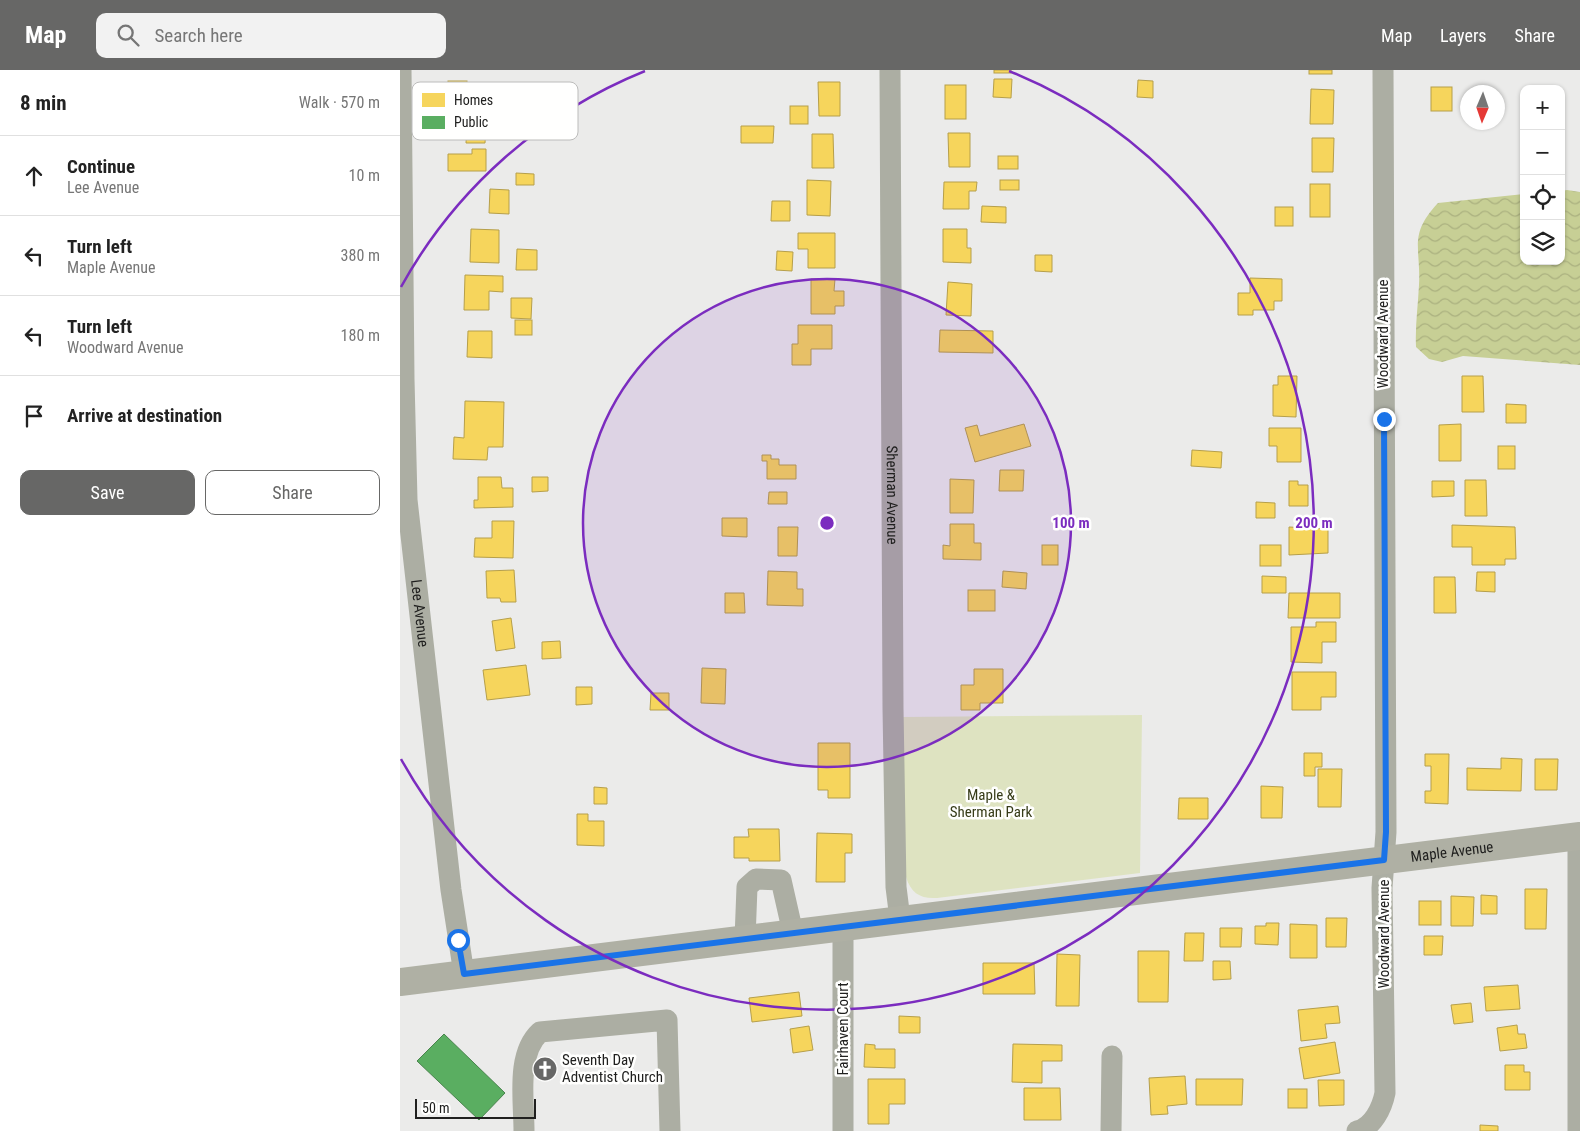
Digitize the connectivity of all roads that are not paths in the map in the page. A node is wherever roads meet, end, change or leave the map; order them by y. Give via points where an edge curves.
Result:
1 (401, 70) edge
2 (890, 70) edge
3 (1383, 70) edge
4 (1579, 836) edge
5 (1384, 860) junction
6 (900, 920) junction
7 (843, 927) junction
8 (793, 933) junction
9 (745, 939) junction
10 (464, 974) junction
11 (400, 982) edge
12 (1112, 1056) dead end
13 (524, 1131) edge
14 (670, 1131) edge
15 (843, 1131) edge
16 (1111, 1131) edge
17 (1357, 1131) edge
18 (1578, 1131) edge

1 - 10 street, Lee Avenue via 407,500 451,890
2 - 6 street, Sherman Avenue via 893,708 896,887
3 - 5 street, Woodward Avenue
4 - 5 main road, Maple Avenue
4 - 18 street
5 - 6 main road, Maple Avenue
5 - 17 street, Woodward Avenue via 1385,1093 1382,1107 1374,1118
6 - 7 main road, Maple Avenue
7 - 8 main road, Maple Avenue
7 - 15 street, Fairhaven Court
8 - 9 main road, Maple Avenue
8 - 9 street via 781,880 756,879 747,887
9 - 10 main road, Maple Avenue
10 - 11 main road, Maple Avenue
12 - 16 street
13 - 14 street via 524,1074 530,1041 540,1032 666,1020

